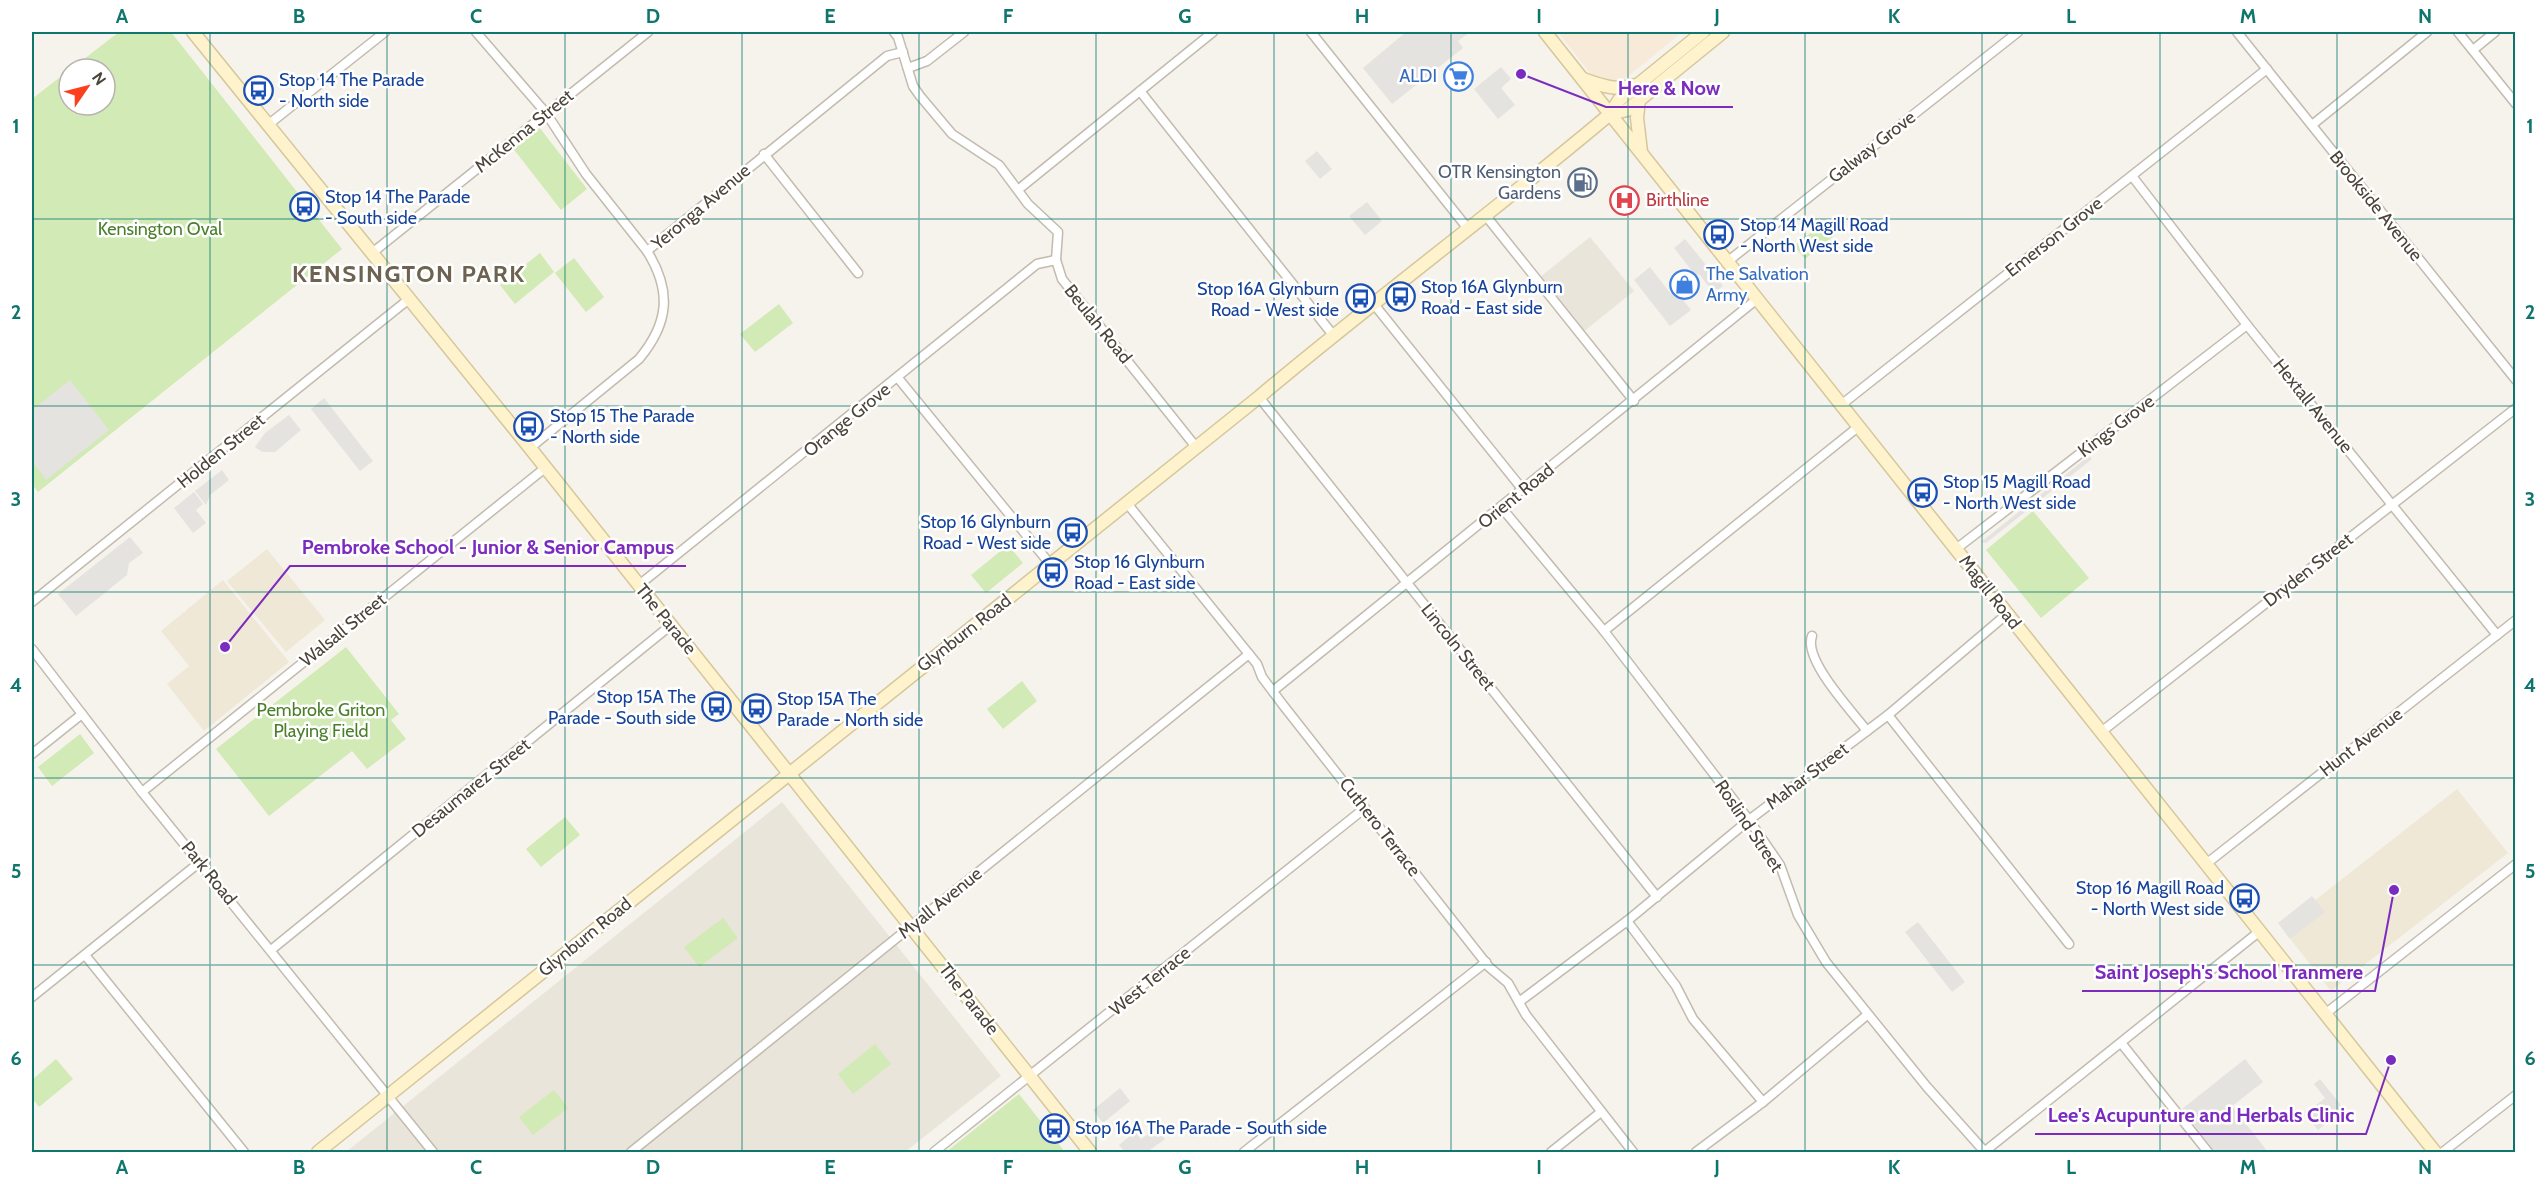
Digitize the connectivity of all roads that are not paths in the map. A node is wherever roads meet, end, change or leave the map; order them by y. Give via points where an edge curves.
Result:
1 (193, 32) edge
2 (385, 32) edge
3 (476, 32) edge
4 (648, 32) edge
5 (894, 32) edge
6 (964, 32) edge
7 (1213, 32) edge
8 (1311, 32) edge
9 (1545, 32) edge
10 (1703, 32) edge
11 (1723, 32) edge
12 (2018, 32) edge
13 (2237, 32) edge
14 (2427, 32) edge
15 (2458, 32) edge
16 (2495, 32) edge
17 (2473, 50) junction
18 (903, 52) junction
19 (908, 68) junction
20 (2267, 69) junction
21 (1582, 78) junction
22 (1638, 85) junction
23 (1140, 91) junction
24 (1639, 99) junction
25 (2516, 104) edge
26 (546, 113) junction
27 (1610, 114) junction
28 (269, 124) junction
29 (2312, 125) junction
30 (1641, 153) junction
31 (764, 154) junction
32 (2132, 176) junction
33 (1019, 189) junction
34 (1486, 216) junction
35 (1469, 230) junction
36 (647, 251) junction
37 (372, 253) junction
38 (1056, 260) junction
39 (1727, 262) junction
40 (858, 273) dead end
41 (410, 299) junction
42 (1757, 299) junction
43 (1373, 303) junction
44 (2247, 326) junction
45 (1333, 335) junction
46 (898, 378) junction
47 (2516, 381) edge
48 (1259, 397) junction
49 (1634, 401) junction
50 (1841, 405) junction
51 (2516, 408) edge
52 (1858, 427) junction
53 (1196, 447) junction
54 (530, 448) junction
55 (545, 468) junction
56 (1523, 490) junction
57 (1126, 502) junction
58 (2392, 504) junction
59 (1501, 507) junction
60 (1956, 549) junction
61 (1050, 564) junction
62 (1407, 584) junction
63 (639, 585) junction
64 (32, 602) edge
65 (2007, 614) junction
66 (2516, 620) edge
67 (671, 625) junction
68 (1604, 631) junction
69 (2497, 635) junction
70 (1812, 636) dead end
71 (32, 649) edge
72 (1249, 654) junction
73 (1273, 691) junction
74 (82, 714) junction
75 (1888, 715) junction
76 (1867, 731) junction
77 (2101, 732) junction
78 (32, 754) edge
79 (789, 774) junction
80 (142, 792) junction
81 (1365, 808) junction
82 (1749, 820) junction
83 (200, 862) junction
84 (2206, 864) junction
85 (2516, 864) edge
86 (1657, 897) junction
87 (1627, 921) junction
88 (911, 926) junction
89 (2259, 931) junction
90 (2069, 944) dead end
91 (271, 950) junction
92 (85, 955) junction
93 (1486, 962) junction
94 (32, 997) edge
95 (1519, 1002) junction
96 (2325, 1014) junction
97 (1867, 1015) junction
98 (2122, 1044) junction
99 (1030, 1076) junction
100 (2516, 1095) edge
101 (388, 1096) junction
102 (1763, 1102) junction
103 (1601, 1112) junction
104 (244, 1152) edge
105 (318, 1152) edge
106 (433, 1152) edge
107 (631, 1152) edge
108 (934, 1152) edge
109 (1090, 1152) edge
110 (1244, 1152) edge
111 (1551, 1152) edge
112 (1633, 1152) edge
113 (1696, 1152) edge
114 (1985, 1152) edge
115 (2208, 1152) edge
116 (2435, 1152) edge
117 (2443, 1152) edge

1 - 28 main road, The Parade
2 - 28 street
3 - 26 street
4 - 26 street, McKenna Street
5 - 18 street, Beulah Road
6 - 19 street via 927,62
7 - 23 street
8 - 35 street
9 - 21 main road, Magill Road
10 - 22 main road, Glynburn Road
11 - 24 main road, Glynburn Road
12 - 39 street, Galway Grove
13 - 20 street, Brookside Avenue
14 - 29 street
15 - 17 street
16 - 17 street
17 - 25 street
18 - 19 street, Beulah Road
18 - 31 street, Yeronga Avenue via 887,56
19 - 33 street, Beulah Road via 913,86 952,134 999,165
20 - 29 street, Brookside Avenue
20 - 32 street, Emerson Grove
21 - 22 main road via 1604,87 1623,89
21 - 27 main road, Magill Road
22 - 27 main road, Glynburn Road via 1619,100
23 - 33 street
23 - 45 street
24 - 27 main road, Glynburn Road via 1627,110
24 - 30 main road via 1636,117
26 - 36 street via 586,174
26 - 37 street, McKenna Street
27 - 30 main road, Magill Road
27 - 34 main road, Glynburn Road
28 - 37 main road, The Parade
29 - 47 street, Brookside Avenue
30 - 39 main road, Magill Road
31 - 36 street, Yeronga Avenue
31 - 40 street
32 - 44 street, Hextall Avenue
32 - 50 street, Emerson Grove
33 - 38 street, Beulah Road via 1028,204 1058,232
34 - 35 main road, Glynburn Road
34 - 49 street
35 - 43 main road, Glynburn Road
36 - 54 street, Yeronga Avenue via 655,263 664,300 663,321 654,342 639,359
37 - 41 main road, The Parade
38 - 46 street, Orange Grove via 1037,264
38 - 53 street, Beulah Road via 1062,279
39 - 42 main road, Magill Road
41 - 54 main road, The Parade
41 - 64 street, Holden Street
42 - 49 street, Orient Road
42 - 50 main road, Magill Road
43 - 45 main road, Glynburn Road
43 - 56 street
44 - 58 street, Hextall Avenue
44 - 60 street, Kings Grove
45 - 48 main road, Glynburn Road
46 - 61 street
46 - 63 street, Orange Grove
48 - 53 main road, Glynburn Road
48 - 62 street, Lincoln Street
49 - 56 street, Orient Road
50 - 52 main road, Magill Road
51 - 58 street, Dryden Street
52 - 60 main road, Magill Road
52 - 68 street
53 - 57 main road, Glynburn Road
54 - 55 main road, The Parade
55 - 63 main road, The Parade
55 - 80 street, Walsall Street
56 - 59 street, Orient Road
57 - 61 main road, Glynburn Road
57 - 72 street, Cuthero Terrace
58 - 69 street, Hextall Avenue
58 - 77 street, Dryden Street
59 - 62 street, Orient Road
59 - 68 street, Roslind Street
60 - 65 main road, Magill Road
61 - 79 main road, Glynburn Road
62 - 73 street, Orient Road
62 - 86 street, Lincoln Street
63 - 67 main road, The Parade
65 - 75 street, Mahar Street
65 - 77 main road, Magill Road
66 - 69 street, Hunt Avenue
67 - 79 main road, The Parade
67 - 91 street, Desaumarez Street
68 - 82 street, Roslind Street
69 - 84 street, Hunt Avenue
70 - 76 street via 1810,648 1817,664
71 - 74 street, Park Road
72 - 73 street, Cuthero Terrace
72 - 88 street, Myall Avenue
73 - 81 street, Cuthero Terrace
74 - 78 street
74 - 80 street, Park Road
75 - 76 street, Mahar Street
75 - 90 street
76 - 82 street, Mahar Street
77 - 84 main road, Magill Road
79 - 88 main road, The Parade
79 - 101 main road, Glynburn Road
80 - 83 street, Park Road
81 - 93 street, Cuthero Terrace
81 - 99 street, West Terrace
82 - 86 street, Mahar Street
82 - 97 street, Roslind Street via 1780,865 1798,915
83 - 91 street, Park Road
83 - 92 street
84 - 89 main road, Magill Road
85 - 96 street
86 - 87 street, Mahar Street
87 - 95 street, Mahar Street
87 - 102 street via 1676,987 1693,1019
88 - 99 main road, The Parade
88 - 107 street, Myall Avenue
89 - 96 main road, Magill Road
89 - 98 street
91 - 101 street, Park Road
92 - 94 street
92 - 104 street
93 - 95 street, Cuthero Terrace via 1508,983
93 - 110 street
95 - 103 street, Cuthero Terrace
96 - 116 main road, Magill Road
97 - 102 street
97 - 114 street, Roslind Street
98 - 114 street
98 - 115 street
99 - 108 street, West Terrace
99 - 109 main road, The Parade
100 - 117 street
101 - 105 main road, Glynburn Road
101 - 106 street, Park Road
102 - 113 street
103 - 111 street
103 - 112 street, Cuthero Terrace

